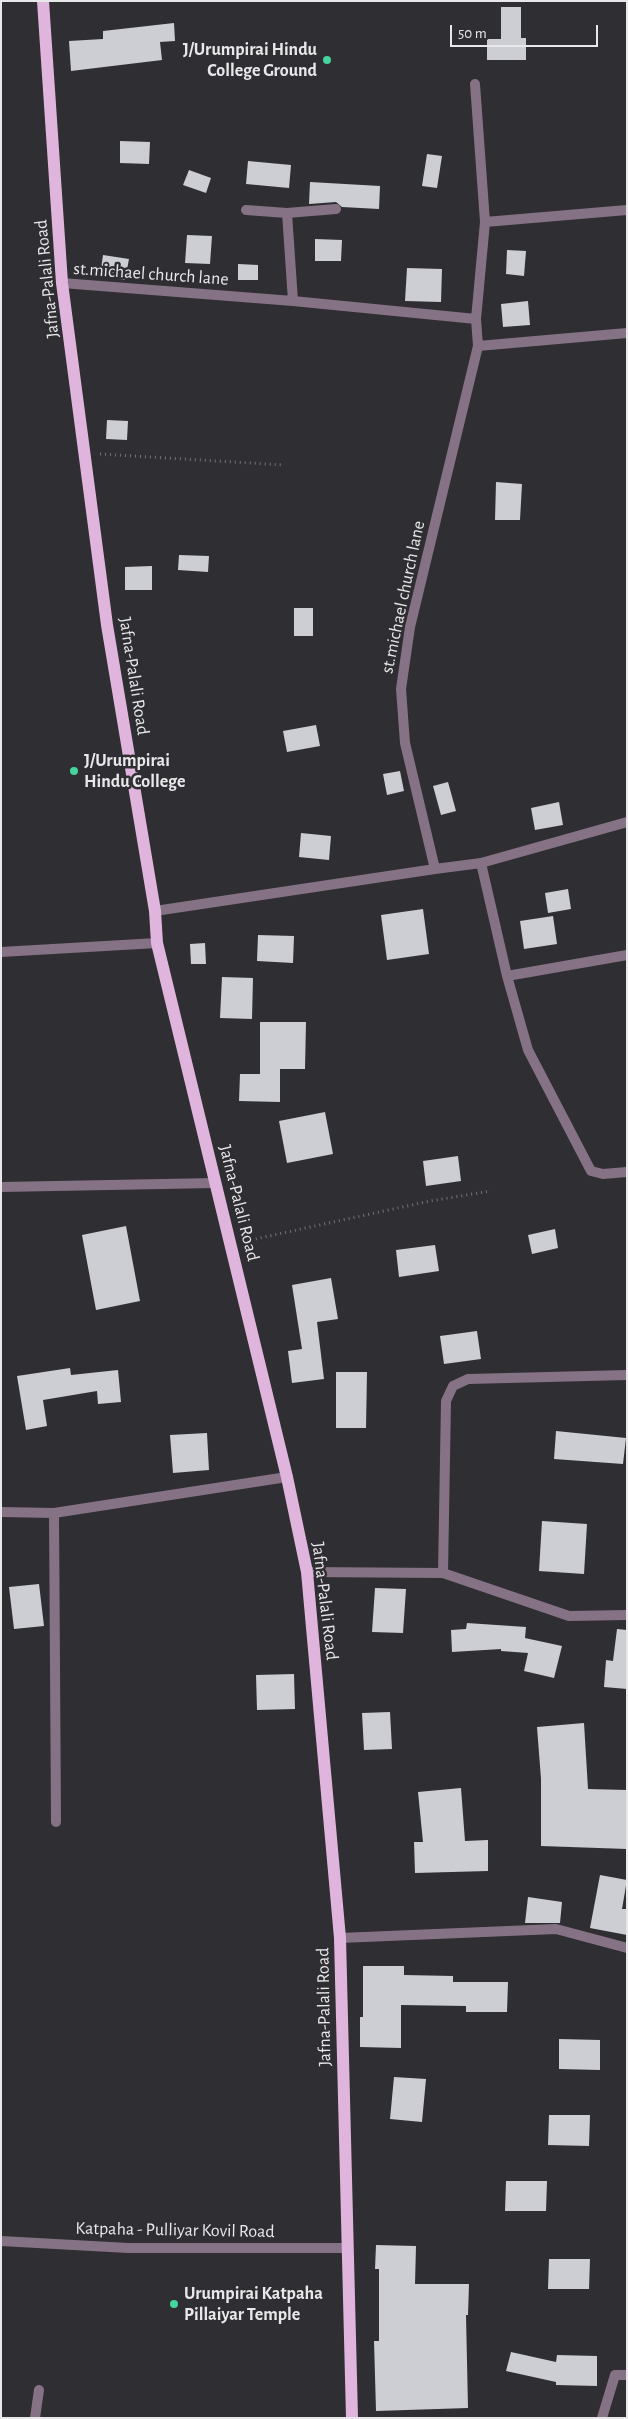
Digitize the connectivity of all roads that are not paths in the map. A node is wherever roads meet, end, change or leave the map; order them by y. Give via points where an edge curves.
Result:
1 (43, 1) edge
2 (474, 84) dead end
3 (336, 209) dead end
4 (246, 210) dead end
5 (627, 210) edge
6 (287, 213) junction
7 (485, 222) junction
8 (62, 283) junction
9 (293, 301) junction
10 (476, 319) junction
11 (627, 333) edge
12 (478, 346) junction
13 (627, 822) edge
14 (481, 863) junction
15 (435, 869) junction
16 (155, 911) junction
17 (157, 942) junction
18 (1, 952) edge
19 (627, 955) edge
20 (507, 976) junction
21 (627, 1172) edge
22 (216, 1183) junction
23 (1, 1187) edge
24 (627, 1375) edge
25 (287, 1477) junction
26 (1, 1512) edge
27 (54, 1513) junction
28 (307, 1572) junction
29 (444, 1572) junction
30 (627, 1615) edge
31 (56, 1822) dead end
32 (340, 1938) junction
33 (627, 1948) edge
34 (1, 2241) edge
35 (348, 2248) junction
36 (627, 2375) edge
37 (39, 2390) dead end
38 (35, 2418) edge
39 (352, 2418) edge
40 (602, 2418) edge

1 - 8 main road, Jafna-Palali Road
2 - 7 street, st.michael church lane
3 - 6 street
4 - 6 street
5 - 7 street
6 - 9 street
7 - 10 street, st.michael church lane
8 - 9 street, st.michael church lane
8 - 16 main road, Jafna-Palali Road via 107,625
9 - 10 street, st.michael church lane
10 - 12 street, st.michael church lane
11 - 12 street
12 - 15 street, st.michael church lane via 410,627 401,689 406,743
13 - 14 street
14 - 15 street
14 - 20 street
15 - 16 street
16 - 17 main road, Jafna-Palali Road
17 - 18 street
17 - 22 main road, Jafna-Palali Road
19 - 20 street
20 - 21 street via 528,1050 591,1170 603,1174
22 - 23 street
22 - 25 main road, Jafna-Palali Road
24 - 29 street via 468,1379 453,1386 446,1401
25 - 27 street
25 - 28 main road, Jafna-Palali Road
26 - 27 street
27 - 31 street
28 - 29 street
28 - 32 main road, Jafna-Palali Road
29 - 30 street via 569,1616
32 - 33 street via 556,1929
32 - 35 main road, Jafna-Palali Road
34 - 35 street, Katpaha - Pulliyar Kovil Road via 128,2248
35 - 39 main road, Jafna-Palali Road
36 - 40 street via 615,2375
37 - 38 street

